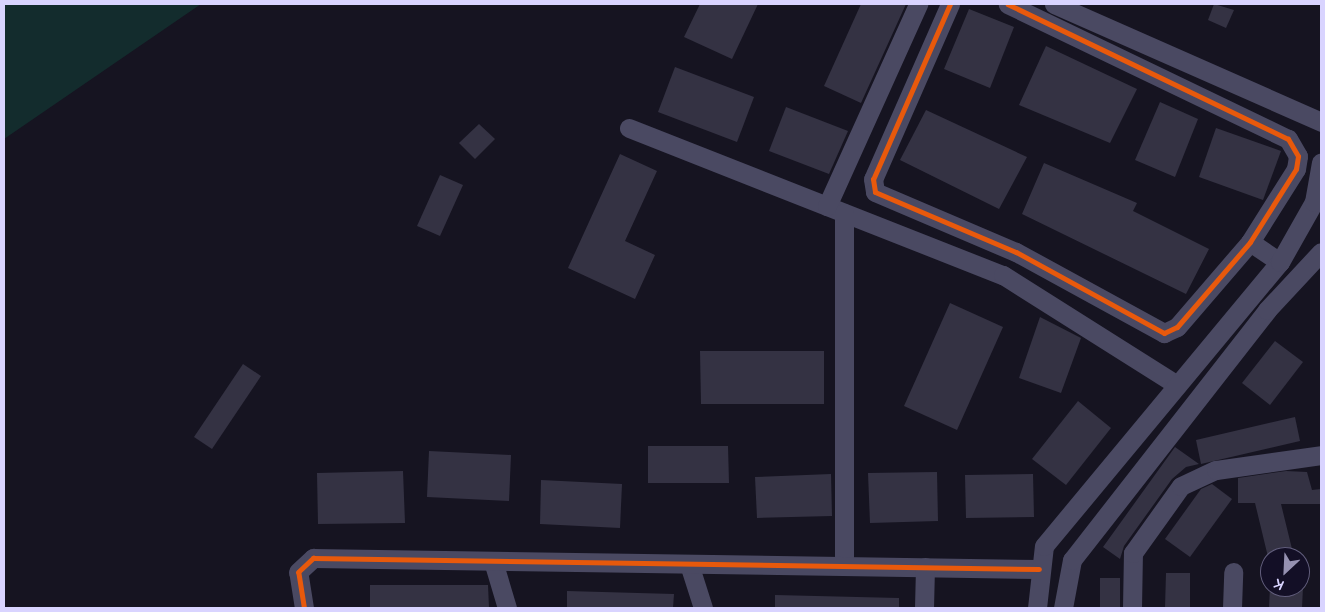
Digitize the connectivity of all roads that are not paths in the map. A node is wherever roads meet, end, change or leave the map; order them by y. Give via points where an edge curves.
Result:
1 (918, 4) edge
2 (950, 4) edge
3 (1008, 4) edge
4 (1054, 4) edge
5 (1321, 122) edge
6 (629, 128) dead end
7 (1321, 163) edge
8 (835, 209) junction
9 (1250, 242) junction
10 (1016, 252) junction
11 (1321, 252) edge
12 (1280, 262) junction
13 (1003, 275) junction
14 (1177, 386) junction
15 (1321, 455) edge
16 (493, 561) junction
17 (689, 564) junction
18 (844, 566) junction
19 (925, 567) junction
20 (1038, 572) junction
21 (1233, 572) dead end
22 (304, 608) edge
23 (506, 608) edge
24 (703, 608) edge
25 (924, 608) edge
26 (1024, 608) edge
27 (1037, 608) edge
28 (1063, 608) edge
29 (1132, 608) edge
30 (1232, 608) edge

1 - 8 street
2 - 10 street via 873,179 875,192
3 - 9 street via 1288,139 1298,156 1296,169
4 - 5 street
6 - 8 street
7 - 12 street via 1314,202
8 - 13 street
8 - 18 street
9 - 10 street via 1178,327 1164,332
9 - 12 street
10 - 13 street
11 - 28 street via 1267,310 1072,560
12 - 14 street
13 - 14 street
14 - 20 street via 1044,546
15 - 29 street via 1216,470 1181,486 1133,553
16 - 17 street
16 - 22 street via 313,558 298,572
16 - 23 street
17 - 18 street
17 - 24 street
18 - 19 street
19 - 20 street
19 - 25 street
20 - 26 street
20 - 27 street
21 - 30 street

